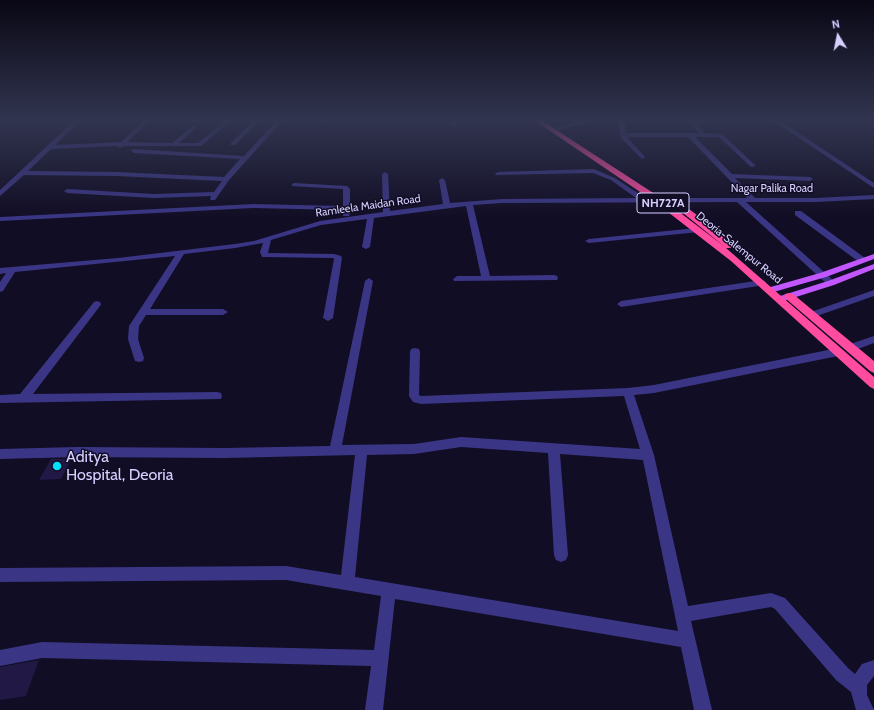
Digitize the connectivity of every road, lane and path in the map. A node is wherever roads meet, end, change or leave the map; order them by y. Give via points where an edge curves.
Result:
1 (43, 153) edge
2 (168, 153) edge
3 (250, 153) edge
4 (589, 153) edge
5 (597, 153) edge
6 (638, 153) edge
7 (707, 153) edge
8 (740, 153) edge
9 (825, 153) edge
10 (642, 157) dead end
11 (246, 158) junction
12 (753, 166) dead end
13 (22, 173) junction
14 (385, 174) dead end
15 (498, 174) dead end
16 (730, 176) junction
17 (226, 179) junction
18 (810, 179) dead end
19 (442, 180) dead end
20 (294, 185) dead end
21 (874, 186) edge
22 (67, 191) dead end
23 (0, 194) edge
24 (216, 194) junction
25 (874, 197) edge
26 (643, 200) junction
27 (658, 200) junction
28 (671, 200) junction
29 (740, 201) junction
30 (754, 201) junction
31 (469, 204) junction
32 (447, 206) junction
33 (209, 208) junction
34 (346, 208) junction
35 (798, 212) dead end
36 (387, 213) junction
37 (371, 215) junction
38 (346, 218) junction
39 (0, 219) edge
40 (696, 230) junction
41 (268, 239) junction
42 (589, 241) dead end
43 (366, 248) dead end
44 (181, 253) junction
45 (874, 256) edge
46 (862, 260) junction
47 (874, 266) edge
48 (13, 269) junction
49 (0, 271) edge
50 (823, 274) junction
51 (554, 278) dead end
52 (457, 279) dead end
53 (486, 279) junction
54 (368, 281) dead end
55 (762, 283) junction
56 (831, 283) junction
57 (0, 289) edge
58 (874, 292) edge
59 (779, 293) junction
60 (97, 304) dead end
61 (621, 304) dead end
62 (143, 312) junction
63 (223, 312) dead end
64 (811, 315) junction
65 (328, 318) dead end
66 (874, 339) edge
67 (850, 348) junction
68 (415, 352) dead end
69 (838, 352) junction
70 (139, 358) dead end
71 (874, 368) edge
72 (874, 384) edge
73 (628, 392) junction
74 (217, 396) dead end
75 (0, 399) edge
76 (23, 399) junction
77 (554, 448) junction
78 (362, 450) junction
79 (335, 451) junction
80 (0, 454) edge
81 (648, 455) junction
82 (561, 554) dead end
83 (0, 575) edge
84 (348, 583) junction
85 (389, 590) junction
86 (682, 615) junction
87 (688, 640) junction
88 (0, 658) edge
89 (381, 658) junction
90 (874, 668) edge
91 (859, 688) junction
92 (374, 710) edge
93 (703, 710) edge
94 (865, 710) edge

1 - 13 street
2 - 11 street
3 - 11 street
4 - 27 highway, Deoria-Salempur Road / NH727A
5 - 28 highway, Deoria-Salempur Road / NH727A
6 - 10 street
7 - 16 street
8 - 12 street
9 - 21 street
11 - 17 street
13 - 17 street
13 - 23 street
14 - 36 street
15 - 26 street via 594,171 613,179
16 - 18 street
16 - 30 street
17 - 24 street
19 - 32 street
20 - 34 street via 345,188
22 - 24 street via 124,195
24 - 33 street
25 - 30 street, Nagar Palika Road
26 - 27 street, Ramleela Maidan Road
26 - 31 street, Ramleela Maidan Road via 502,201
27 - 28 street, Ramleela Maidan Road
27 - 40 highway, Deoria-Salempur Road / NH727A
28 - 29 street, Nagar Palika Road
28 - 59 highway, Deoria-Salempur Road / NH727A via 698,220
29 - 30 street, Nagar Palika Road
29 - 50 street
31 - 32 street, Ramleela Maidan Road
31 - 53 street
32 - 36 street, Ramleela Maidan Road
33 - 34 street
33 - 39 street
34 - 38 street
35 - 46 street
36 - 37 street, Ramleela Maidan Road
37 - 38 street, Ramleela Maidan Road
37 - 43 street
38 - 41 street, Ramleela Maidan Road
40 - 42 street
40 - 55 highway, Deoria-Salempur Road / NH727A
41 - 44 street, Ramleela Maidan Road
41 - 65 street via 265,255 338,258
44 - 48 street, Ramleela Maidan Road
44 - 62 street
45 - 46 main road
46 - 50 main road
47 - 56 main road
48 - 49 street, Ramleela Maidan Road
48 - 57 street
50 - 56 street
50 - 59 main road
51 - 53 street
52 - 53 street
54 - 79 street
55 - 59 highway, Deoria-Salempur Road / NH727A
55 - 61 street
56 - 59 main road
58 - 64 street
59 - 64 highway, Deoria-Salempur Road / NH727A
59 - 69 highway, Deoria-Salempur Road / NH727A
60 - 76 street
62 - 63 street
62 - 70 street via 132,334
64 - 67 highway, Deoria-Salempur Road / NH727A
66 - 67 street
67 - 71 highway, Deoria-Salempur Road / NH727A
68 - 73 street via 414,396 417,399
69 - 72 highway, Deoria-Salempur Road / NH727A
69 - 73 street
73 - 81 street
74 - 76 street
75 - 76 street
77 - 78 street via 461,442 414,450
77 - 81 street
77 - 82 street
78 - 79 street
78 - 84 street
79 - 80 street
81 - 86 street
83 - 84 street via 286,573
84 - 85 street
85 - 87 street
85 - 89 street
86 - 87 street
86 - 91 street via 771,600 780,603 838,669
87 - 93 street
88 - 89 street via 42,650
89 - 92 street
90 - 91 street via 868,670 859,682
91 - 94 street

